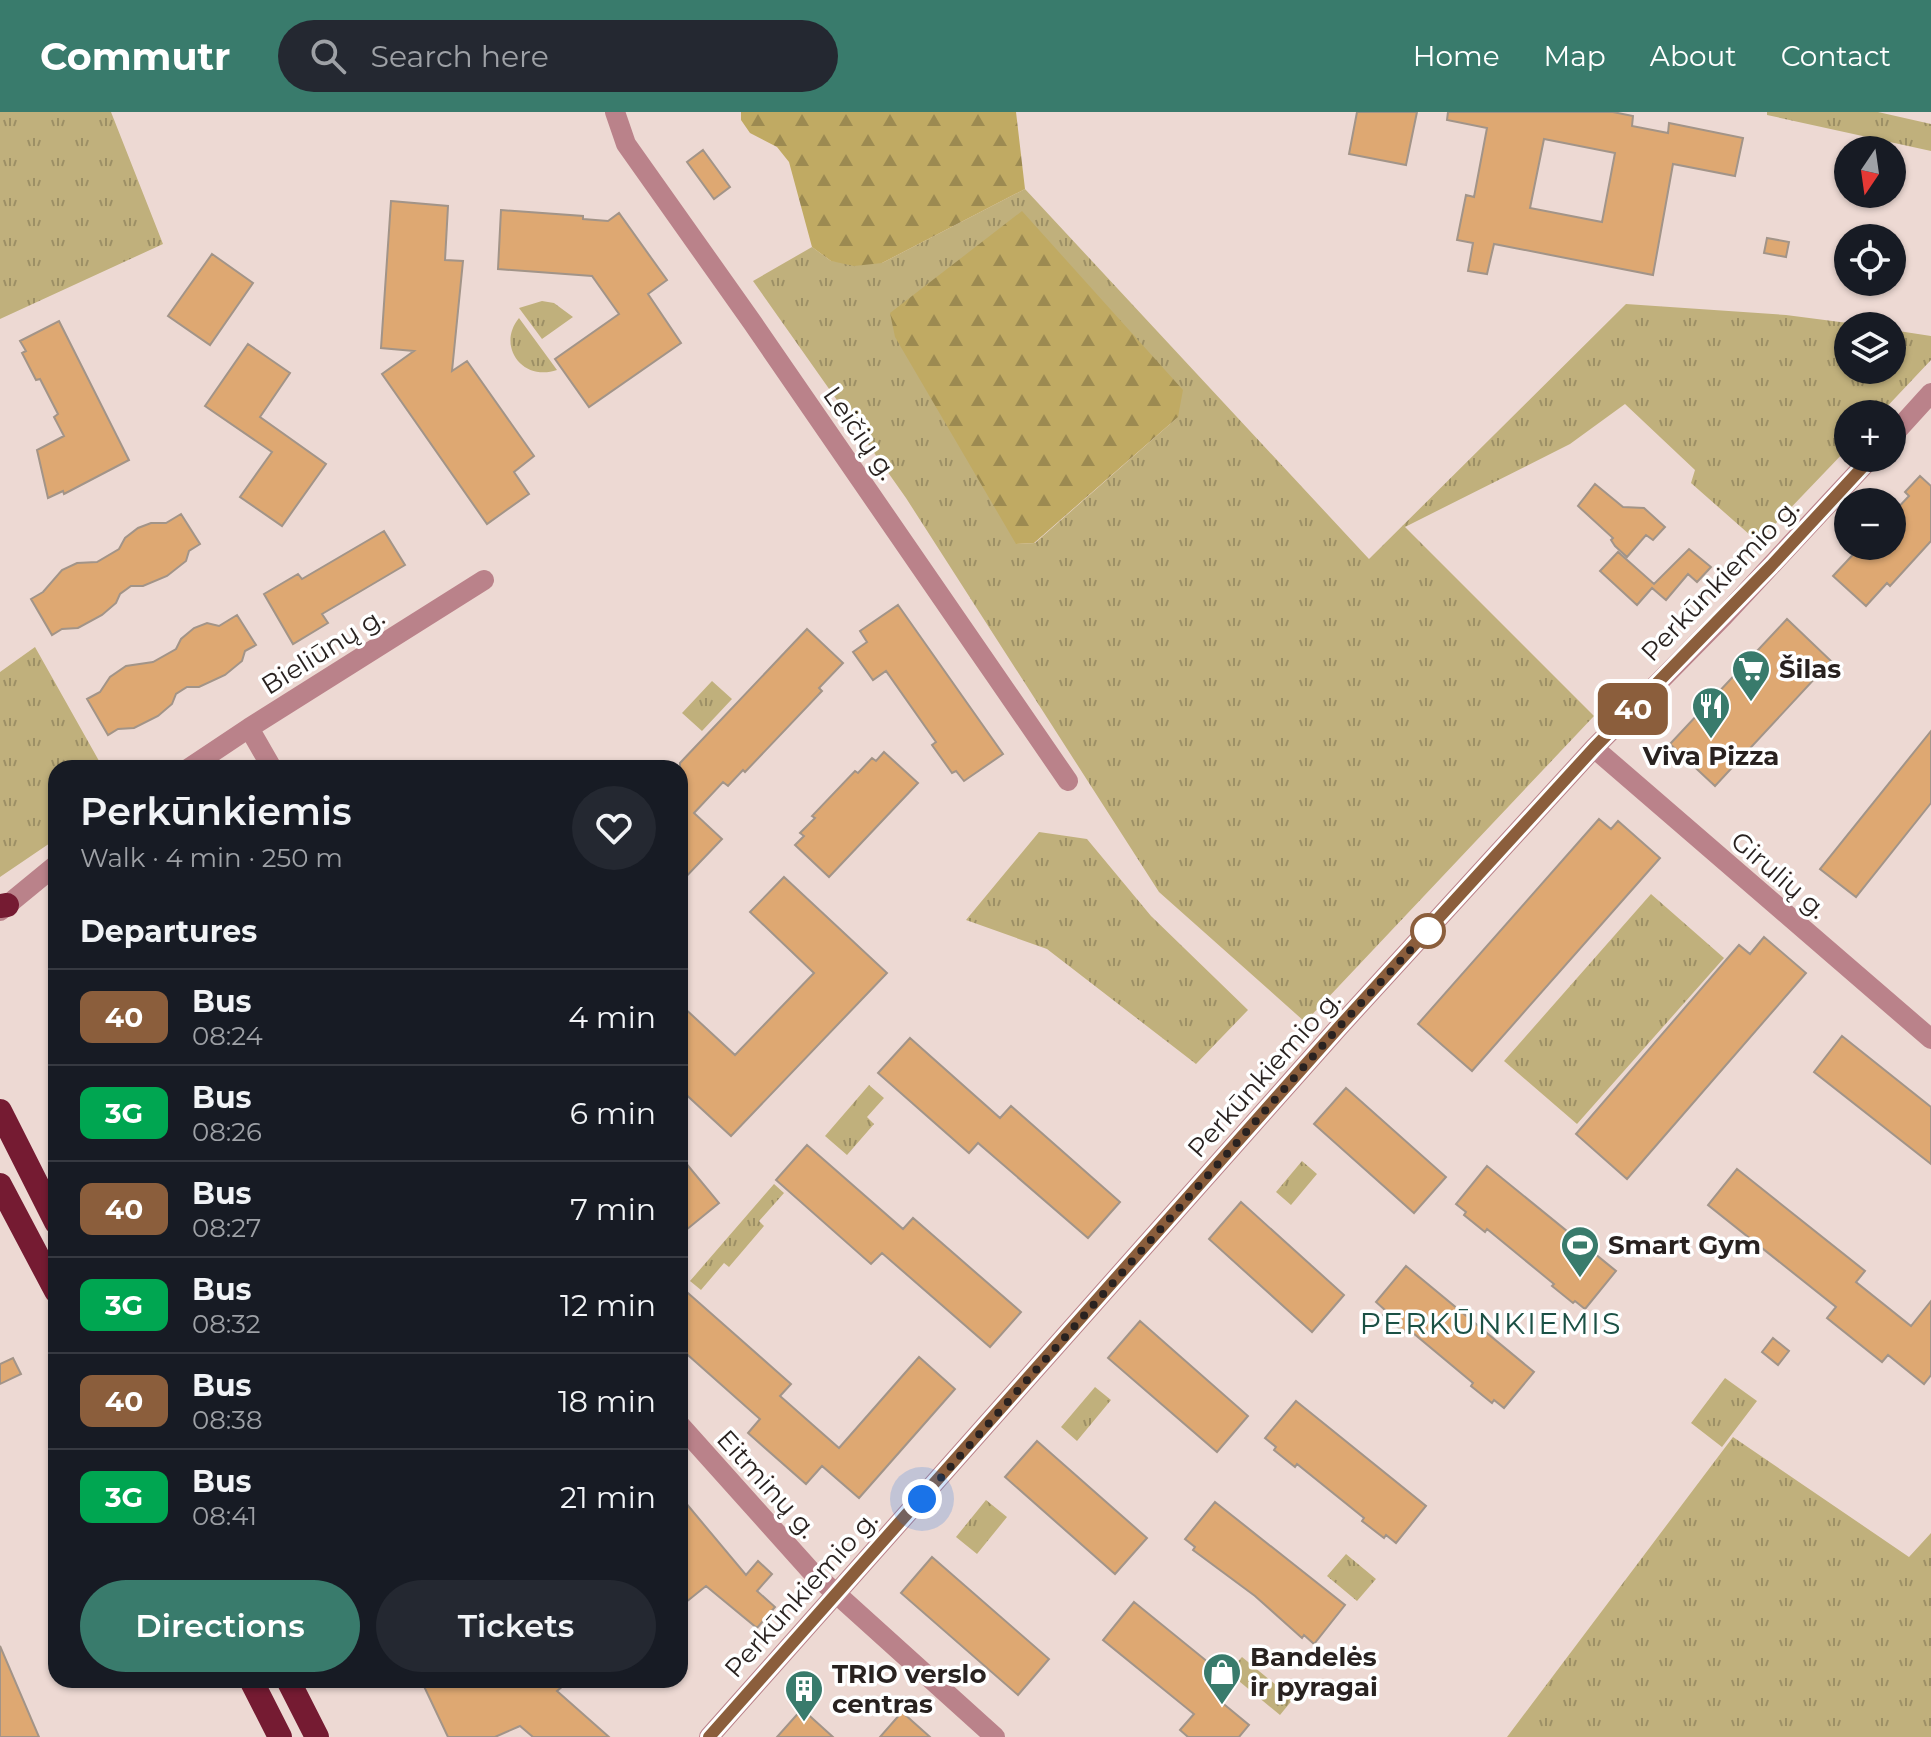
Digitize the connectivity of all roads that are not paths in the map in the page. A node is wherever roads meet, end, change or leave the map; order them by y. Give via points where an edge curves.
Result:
1 (615, 112) edge
2 (1931, 393) edge
3 (1906, 421) edge
4 (1858, 472) edge
5 (484, 580) dead end
6 (249, 728) junction
7 (1594, 748) junction
8 (201, 760) edge
9 (267, 760) edge
10 (1068, 781) dead end
11 (48, 871) edge
12 (2, 908) edge
13 (1931, 1039) edge
14 (0, 1111) edge
15 (0, 1185) edge
16 (48, 1206) edge
17 (48, 1276) edge
18 (688, 1434) edge
19 (835, 1594) junction
20 (255, 1688) edge
21 (292, 1688) edge
22 (280, 1737) edge
23 (317, 1737) edge
24 (709, 1737) edge
25 (995, 1737) edge

1 - 10 street, Leičių g. via 626,144
2 - 3 street
4 - 7 street, Perkūnkiemio g.
5 - 6 street, Bieliūnų g.
6 - 8 street, Bieliūnų g.
6 - 9 street
7 - 13 street, Girulių g.
7 - 19 street, Perkūnkiemio g.
11 - 12 street
14 - 16 highway
15 - 17 highway
18 - 19 street, Eitminų g.
19 - 24 street, Perkūnkiemio g.
19 - 25 street, Eitminų g.
20 - 22 highway
21 - 23 highway

